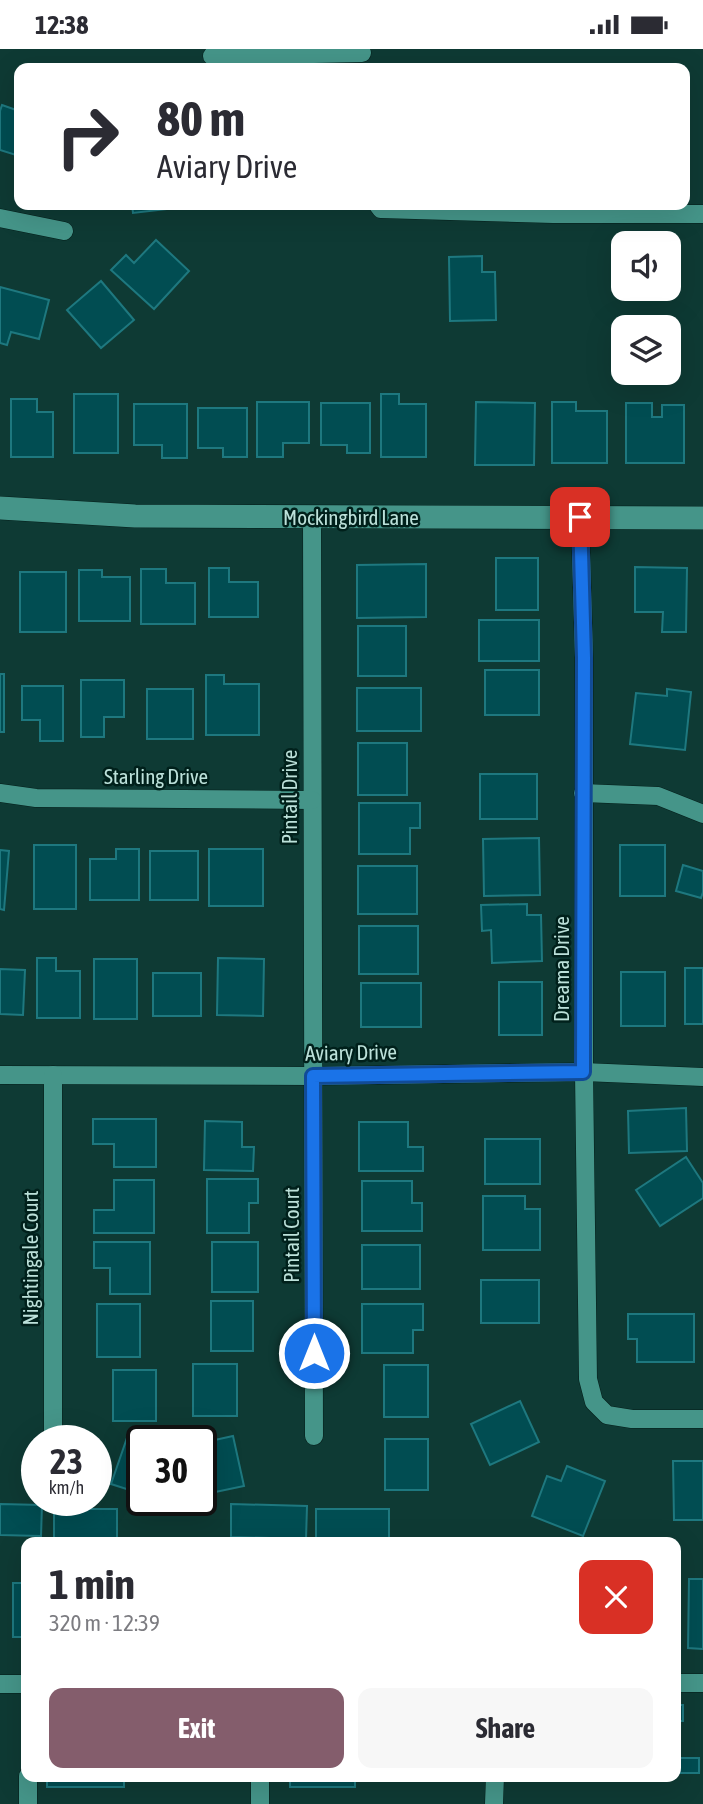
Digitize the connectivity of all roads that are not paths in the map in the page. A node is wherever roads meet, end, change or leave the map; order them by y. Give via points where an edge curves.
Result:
1 (212, 56) dead end
2 (362, 57) edge
3 (454, 210) edge
4 (703, 214) edge
5 (0, 218) edge
6 (64, 231) dead end
7 (0, 508) edge
8 (580, 517) junction
9 (312, 518) junction
10 (703, 518) edge
11 (0, 793) edge
12 (583, 793) junction
13 (312, 800) junction
14 (703, 814) edge
15 (583, 1072) junction
16 (0, 1075) edge
17 (53, 1075) junction
18 (313, 1076) junction
19 (703, 1077) edge
20 (703, 1419) edge
21 (53, 1425) edge
22 (314, 1436) dead end
23 (681, 1683) edge
24 (703, 1683) edge
25 (0, 1684) edge
26 (21, 1684) edge
27 (29, 1782) edge
28 (260, 1782) edge
29 (495, 1782) edge
30 (28, 1804) edge
31 (260, 1804) edge
32 (494, 1804) edge

1 - 2 street
3 - 4 street
5 - 6 street
7 - 9 street, Mockingbird Lane via 135,516
8 - 9 street, Mockingbird Lane
8 - 10 street, Mockingbird Lane
8 - 12 street, Dreama Drive
9 - 13 street, Pintail Drive
11 - 13 street, Starling Drive via 36,798
12 - 14 street via 658,796
12 - 15 street, Dreama Drive
13 - 18 street, Pintail Drive
15 - 18 street, Aviary Drive
15 - 19 street, Aviary Drive
15 - 20 street, Dreama Drive via 588,1379 594,1402 607,1415 632,1419
16 - 17 street, Aviary Drive
17 - 18 street, Aviary Drive
17 - 21 street, Nightingale Court
18 - 22 street, Pintail Court
23 - 24 street
25 - 26 street
27 - 30 street
28 - 31 street
29 - 32 street

